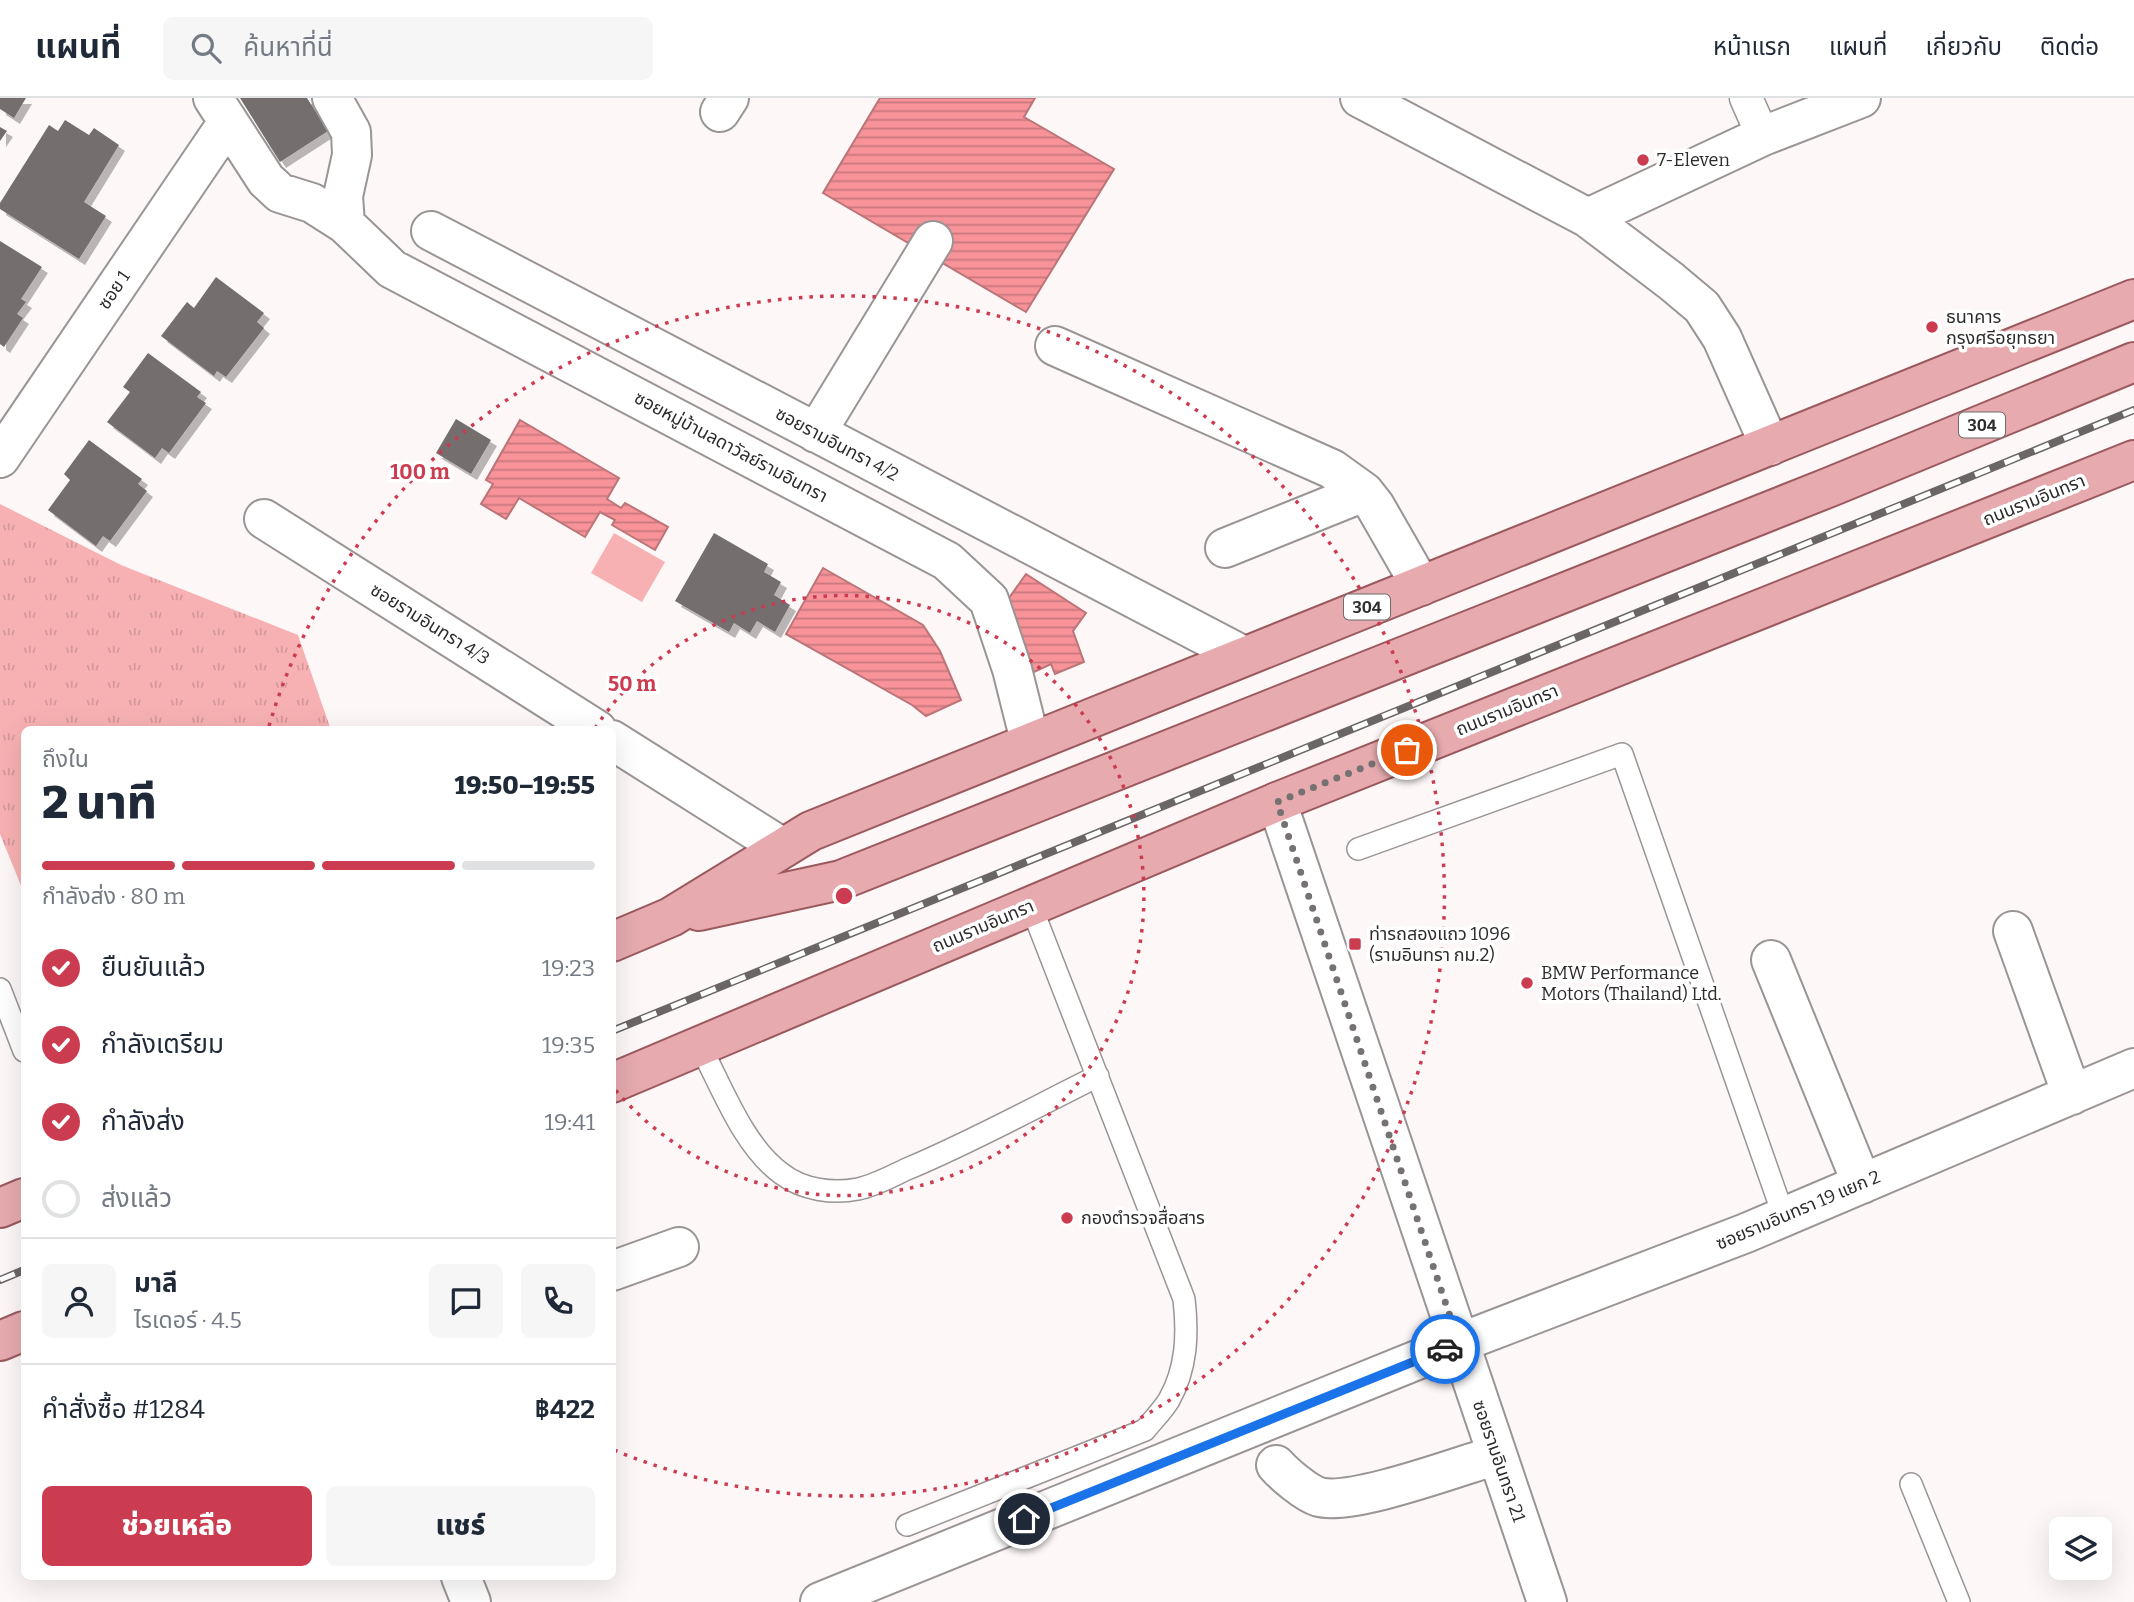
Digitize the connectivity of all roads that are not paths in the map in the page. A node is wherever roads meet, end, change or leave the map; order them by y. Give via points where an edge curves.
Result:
1 (332, 98) edge
2 (1360, 98) edge
3 (1746, 98) edge
4 (1861, 98) edge
5 (220, 110) edge
6 (1763, 136) junction
7 (1588, 218) junction
8 (345, 224) junction
9 (431, 231) dead end
10 (933, 241) dead end
11 (2134, 299) edge
12 (1055, 345) dead end
13 (2134, 362) edge
14 (817, 433) junction
15 (1770, 446) junction
16 (0, 458) edge
17 (2134, 460) edge
18 (1364, 492) junction
19 (264, 519) dead end
20 (1225, 548) dead end
21 (1421, 586) junction
22 (1244, 656) junction
23 (591, 726) edge
24 (1030, 741) junction
25 (616, 743) edge
26 (1277, 802) junction
27 (783, 848) junction
28 (1359, 849) dead end
29 (1031, 906) junction
30 (671, 917) junction
31 (2013, 931) dead end
32 (616, 940) edge
33 (1771, 960) dead end
34 (0, 989) edge
35 (21, 1043) edge
36 (700, 1046) junction
37 (2134, 1068) edge
38 (1098, 1076) junction
39 (616, 1081) edge
40 (2072, 1095) junction
41 (1862, 1184) junction
42 (1784, 1216) junction
43 (679, 1247) dead end
44 (616, 1269) edge
45 (21, 1332) edge
46 (0, 1341) edge
47 (1459, 1343) junction
48 (1497, 1455) junction
49 (1276, 1465) dead end
50 (1911, 1484) dead end
51 (907, 1525) dead end
52 (462, 1580) edge
53 (471, 1602) edge
54 (820, 1602) edge
55 (1547, 1602) edge
56 (1959, 1602) edge

1 - 8 street via 351,132 352,155 343,196
2 - 7 street
3 - 6 street
4 - 6 street
5 - 8 street, ซอยหมู่บ้านลดาวัลย์รามอินทรา via 265,180 280,193 312,203
5 - 16 street, ซอย 1
6 - 7 street
7 - 15 street via 1702,307 1722,338
8 - 24 street, ซอยหมู่บ้านลดาวัลย์รามอินทรา via 392,270 947,561 989,600
9 - 14 street, ซอยรามอินทรา 4/2
10 - 14 street
11 - 15 main road, 304
12 - 18 street via 1332,469
13 - 30 main road, 304 via 841,880
14 - 22 street, ซอยรามอินทรา 4/2
15 - 21 main road, 304
17 - 26 main road, ถนนรามอินทรา
18 - 20 street
18 - 21 street
19 - 23 street, ซอยรามอินทรา 4/3
21 - 22 main road, 304
22 - 24 main road, 304
24 - 27 main road, 304 via 811,831
25 - 27 street
26 - 29 main road, ถนนรามอินทรา
26 - 47 street, ซอยรามอินทรา 21
27 - 30 main road, 304
28 - 42 lane via 1622,754
29 - 36 main road, ถนนรามอินทรา
29 - 38 lane
30 - 32 main road, 304
31 - 40 street
33 - 41 street
34 - 35 lane
36 - 38 lane via 748,1138 766,1160 783,1176 810,1188 835,1192 860,1189 932,1159
36 - 39 main road, ถนนรามอินทรา
37 - 40 street, ซอยรามอินทรา 19 แยก 2
38 - 51 lane via 1184,1299 1184,1361 1169,1400 1145,1430
40 - 41 street, ซอยรามอินทรา 19 แยก 2
41 - 42 street, ซอยรามอินทรา 19 แยก 2
42 - 47 street, ซอยรามอินทรา 19 แยก 2
43 - 44 street
45 - 46 main road
47 - 48 street, ซอยรามอินทรา 21
47 - 54 street, ซอยรามอินทรา 19 แยก 2
48 - 49 street via 1355,1497 1319,1497
48 - 55 street, ซอยรามอินทรา 21
50 - 56 lane
52 - 53 street

